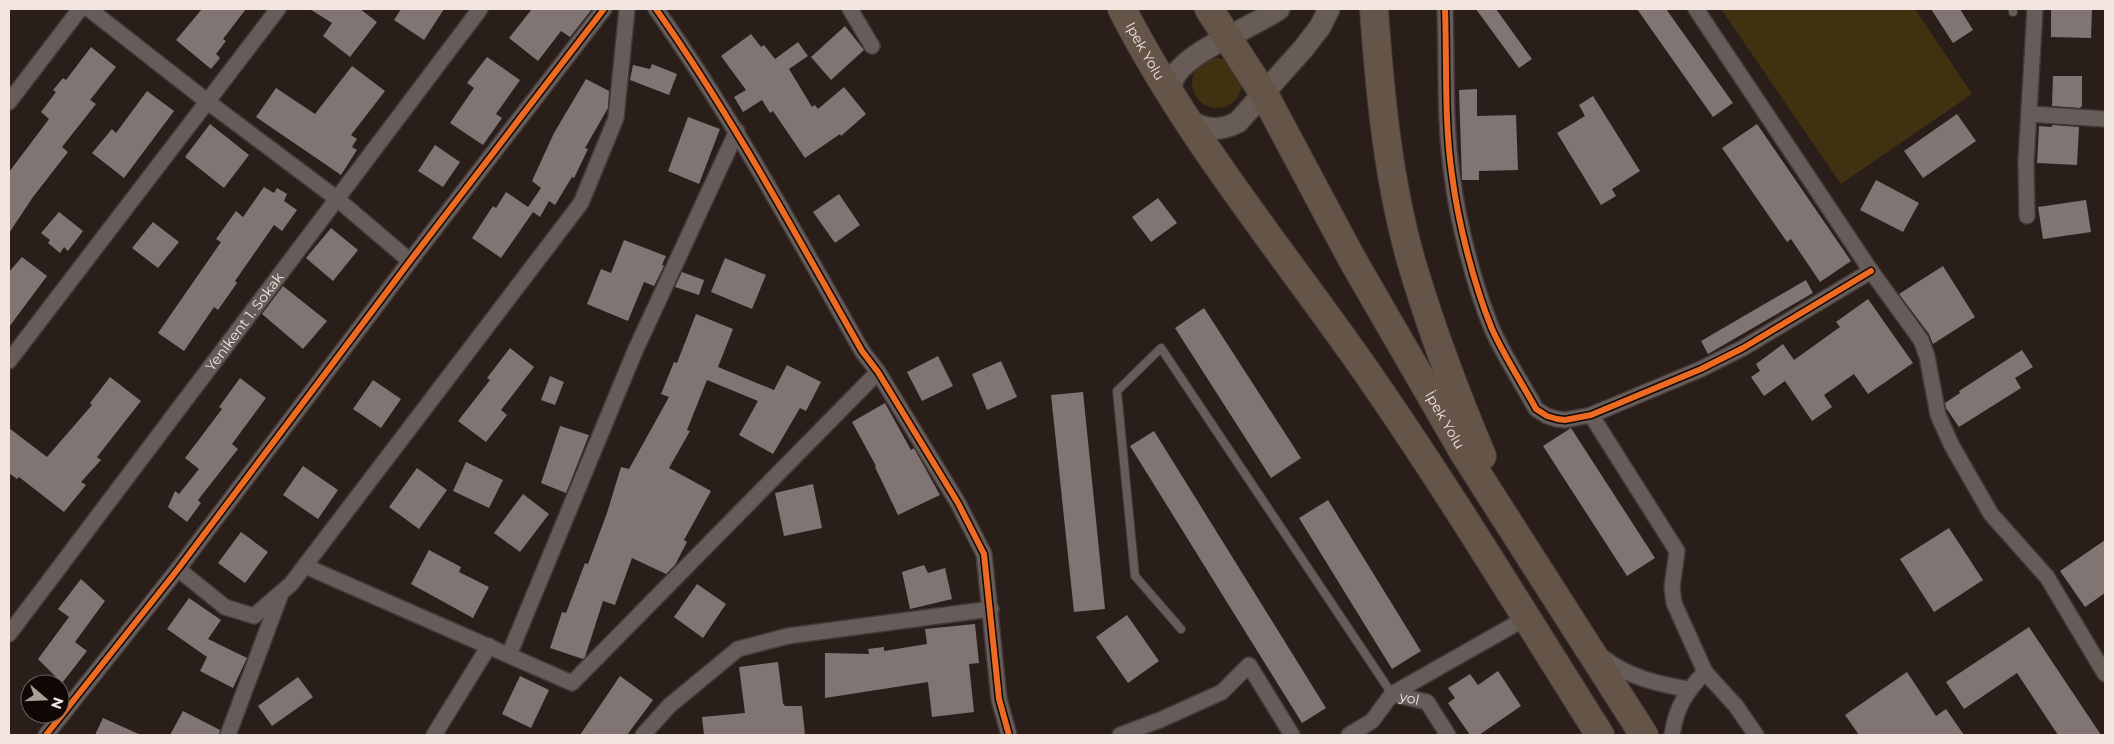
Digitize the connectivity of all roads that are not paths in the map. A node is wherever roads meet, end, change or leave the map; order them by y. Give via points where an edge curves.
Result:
1 (80, 9) edge
2 (89, 9) edge
3 (278, 9) edge
4 (480, 9) edge
5 (604, 9) edge
6 (627, 9) edge
7 (656, 9) edge
8 (850, 9) edge
9 (1122, 9) edge
10 (1209, 9) edge
11 (1279, 9) edge
12 (1330, 9) edge
13 (1374, 9) edge
14 (1445, 9) edge
15 (1696, 9) edge
16 (2035, 9) edge
17 (1228, 37) junction
18 (872, 46) dead end
19 (1169, 92) junction
20 (1264, 94) junction
21 (9, 102) edge
22 (208, 102) junction
23 (2030, 114) junction
24 (2105, 119) edge
25 (1187, 120) junction
26 (737, 131) junction
27 (336, 198) junction
28 (2027, 216) dead end
29 (410, 261) junction
30 (1871, 271) junction
31 (9, 361) edge
32 (878, 372) junction
33 (1591, 415) junction
34 (1509, 522) junction
35 (305, 566) junction
36 (178, 569) junction
37 (280, 594) junction
38 (991, 609) junction
39 (1526, 618) junction
40 (1181, 629) dead end
41 (9, 634) edge
42 (1587, 645) junction
43 (489, 646) junction
44 (509, 655) junction
45 (1705, 672) junction
46 (2105, 674) edge
47 (1688, 689) junction
48 (1392, 694) junction
49 (46, 735) edge
50 (228, 735) edge
51 (434, 735) edge
52 (643, 735) edge
53 (1009, 735) edge
54 (1120, 735) edge
55 (1292, 735) edge
56 (1349, 735) edge
57 (1448, 735) edge
58 (1600, 735) edge
59 (1644, 735) edge
60 (1672, 735) edge
61 (1756, 735) edge

1 - 21 street
2 - 22 street
3 - 22 street
4 - 27 street, Yenikent 1. Sokak
5 - 29 street
6 - 35 street via 616,118 581,202
7 - 26 street
8 - 18 street
9 - 19 highway, Ipek Yolu
10 - 17 highway
11 - 17 main road
12 - 20 main road via 1320,28
13 - 34 highway via 1383,114 1401,219 1415,274 1451,378
14 - 33 street via 1452,175 1457,208 1493,330 1536,409 1557,419
15 - 30 street
16 - 23 street
17 - 19 main road via 1185,64 1177,72
17 - 20 highway
19 - 25 highway
20 - 25 main road via 1238,122 1226,128 1210,129
20 - 34 highway, İpek Yolu via 1356,267 1464,453
22 - 27 street
22 - 31 street
23 - 24 street
23 - 28 street via 2026,162
25 - 39 highway via 1367,372
26 - 32 street via 862,351
26 - 44 street via 634,351
27 - 29 street
27 - 41 street, Yenikent 1. Sokak
29 - 36 street
30 - 33 street via 1743,348
30 - 46 street via 1928,356 1938,416 1973,484 1992,514 2047,578
32 - 38 street via 958,503 984,554
32 - 44 street via 572,683
33 - 45 street via 1677,551 1672,587 1674,603
34 - 42 highway, İpek Yolu
35 - 37 street
35 - 43 street
36 - 37 street via 225,607 254,616
36 - 49 street
37 - 50 street
38 - 52 street via 788,636 738,649 669,706
38 - 53 street via 999,699
39 - 48 street
39 - 58 highway
40 - 48 lane via 1135,576 1117,391 1161,348
42 - 47 street via 1636,677
42 - 59 highway, İpek Yolu
43 - 44 street
43 - 51 street
45 - 47 street
45 - 61 street via 1736,706
47 - 60 street via 1678,709
48 - 56 street via 1372,721
48 - 57 street, yol via 1427,702
54 - 55 street via 1222,692 1249,666

